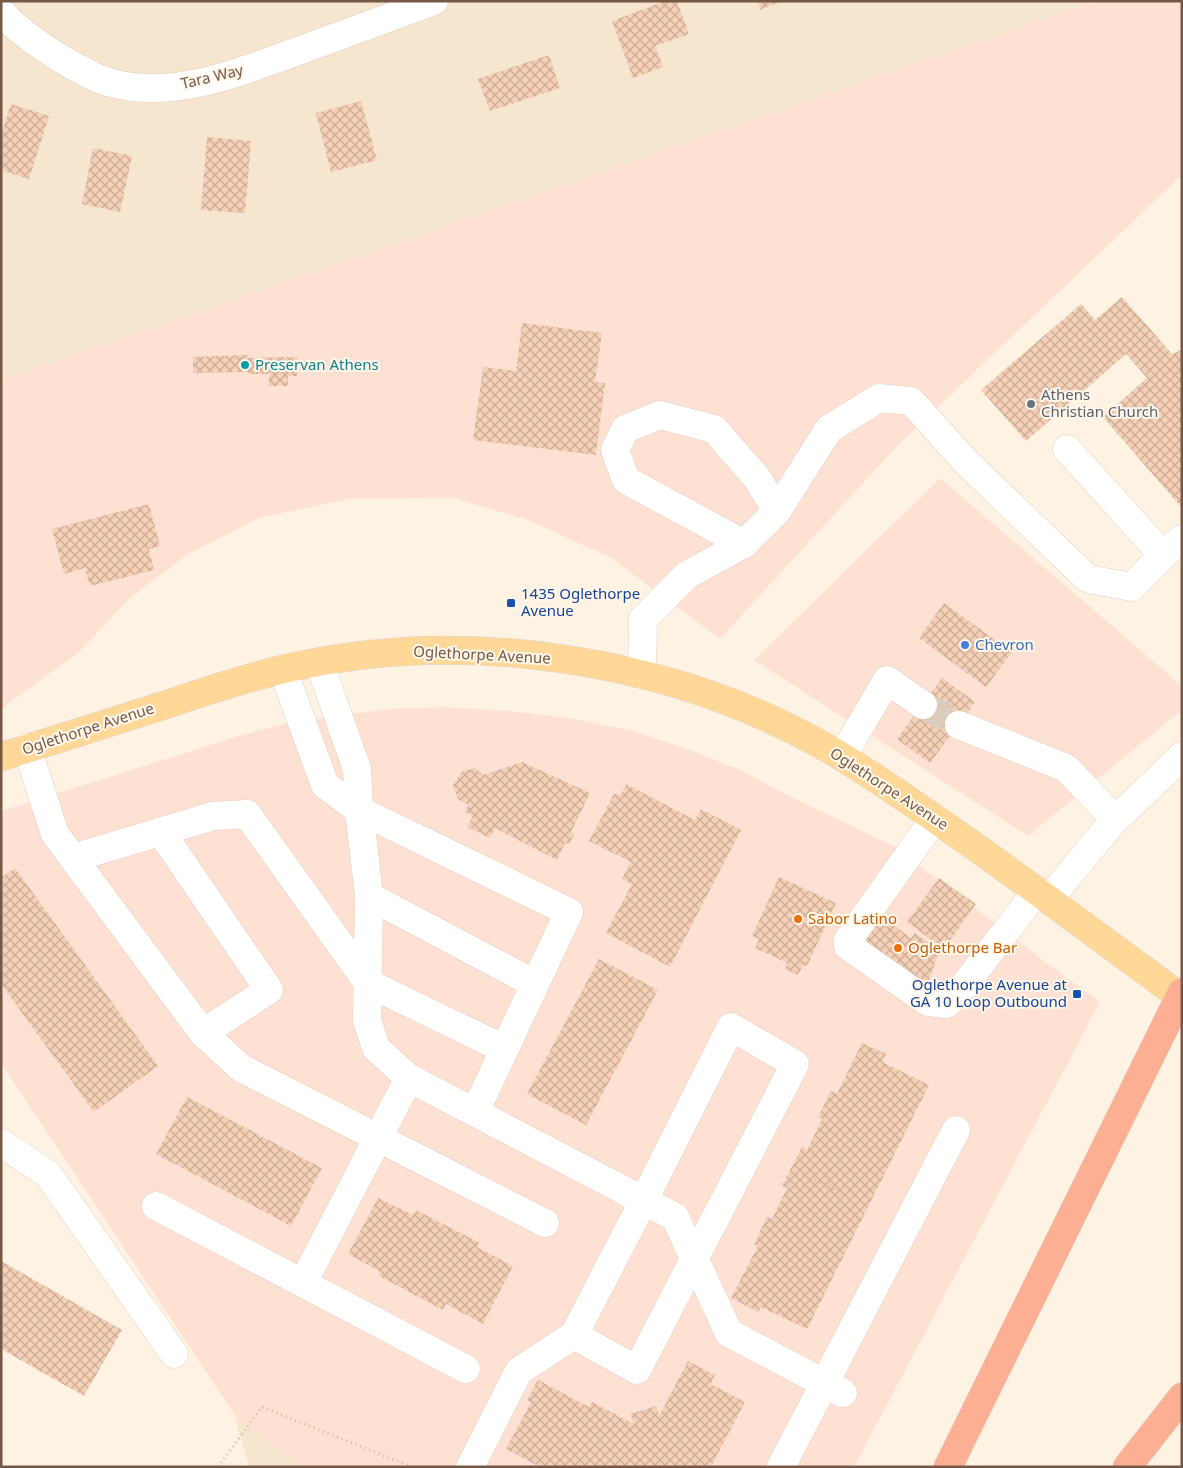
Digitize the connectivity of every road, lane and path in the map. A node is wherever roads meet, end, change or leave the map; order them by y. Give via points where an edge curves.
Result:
1 (434, 1) edge
2 (1, 12) edge
3 (1067, 449) dead end
4 (777, 511) junction
5 (744, 544) junction
6 (1172, 547) edge
7 (319, 662) junction
8 (283, 670) junction
9 (642, 674) junction
10 (923, 705) tunnel mouth
11 (959, 725) tunnel mouth
12 (27, 748) junction
13 (1182, 756) edge
14 (1, 757) edge
15 (842, 757) junction
16 (359, 810) junction
17 (935, 818) junction
18 (1116, 819) junction
19 (161, 832) junction
20 (73, 858) junction
21 (1043, 895) junction
22 (369, 896) junction
23 (368, 983) junction
24 (535, 984) junction
25 (1181, 996) edge
26 (203, 1034) junction
27 (504, 1049) junction
28 (409, 1078) junction
29 (475, 1112) junction
30 (956, 1130) dead end
31 (378, 1138) junction
32 (1, 1144) edge
33 (815, 1180) dead end
34 (844, 1194) dead end
35 (644, 1200) junction
36 (156, 1206) dead end
37 (544, 1223) dead end
38 (694, 1258) junction
39 (303, 1283) junction
40 (574, 1335) junction
41 (174, 1354) dead end
42 (466, 1369) dead end
43 (834, 1388) junction
44 (1182, 1397) edge
45 (218, 1467) edge
46 (412, 1467) edge
47 (470, 1467) edge
48 (781, 1467) edge
49 (948, 1467) edge
50 (1127, 1467) edge

1 - 2 street, Tara Way via 236,73 198,84 165,87 135,87 108,82 79,70 35,42
3 - 6 street
4 - 5 street
4 - 5 street via 757,478 714,429 660,415 625,429 615,450 626,480
4 - 6 street via 829,429 879,398 911,401 966,462 1088,579 1132,587
5 - 9 street via 687,575 643,619
7 - 8 main road, Oglethorpe Avenue
7 - 9 main road, Oglethorpe Avenue via 403,651 508,653 596,664
7 - 16 street via 356,769
8 - 12 main road, Oglethorpe Avenue
8 - 16 street via 325,785
9 - 15 main road, Oglethorpe Avenue via 694,689 759,714
10 - 15 street via 887,680
11 - 18 street via 1066,768
12 - 14 main road, Oglethorpe Avenue
12 - 20 street via 55,834
13 - 18 street
15 - 17 main road, Oglethorpe Avenue
16 - 22 street
16 - 24 street via 569,912
17 - 21 main road, Oglethorpe Avenue
17 - 21 street via 848,940 848,946 928,1002 946,1004
18 - 21 street via 1070,871
19 - 20 street
19 - 23 street via 213,816 247,814
19 - 26 street via 269,990
20 - 26 street
21 - 25 main road, Oglethorpe Avenue
22 - 23 street
22 - 24 street
23 - 27 street
23 - 28 street via 367,1020 376,1048
24 - 27 street
25 - 49 highway
26 - 31 street via 241,1068
27 - 29 street
28 - 29 street
28 - 31 street
29 - 35 street
30 - 43 street
31 - 37 street
31 - 39 street
32 - 41 street via 48,1174
33 - 34 path
35 - 38 street via 675,1216
35 - 38 street via 731,1027 795,1064
35 - 40 street
36 - 39 street
38 - 40 street via 637,1370
38 - 43 street via 729,1333
39 - 42 street
40 - 47 street via 519,1370
43 - 48 street
44 - 50 highway
45 - 46 path via 262,1407

